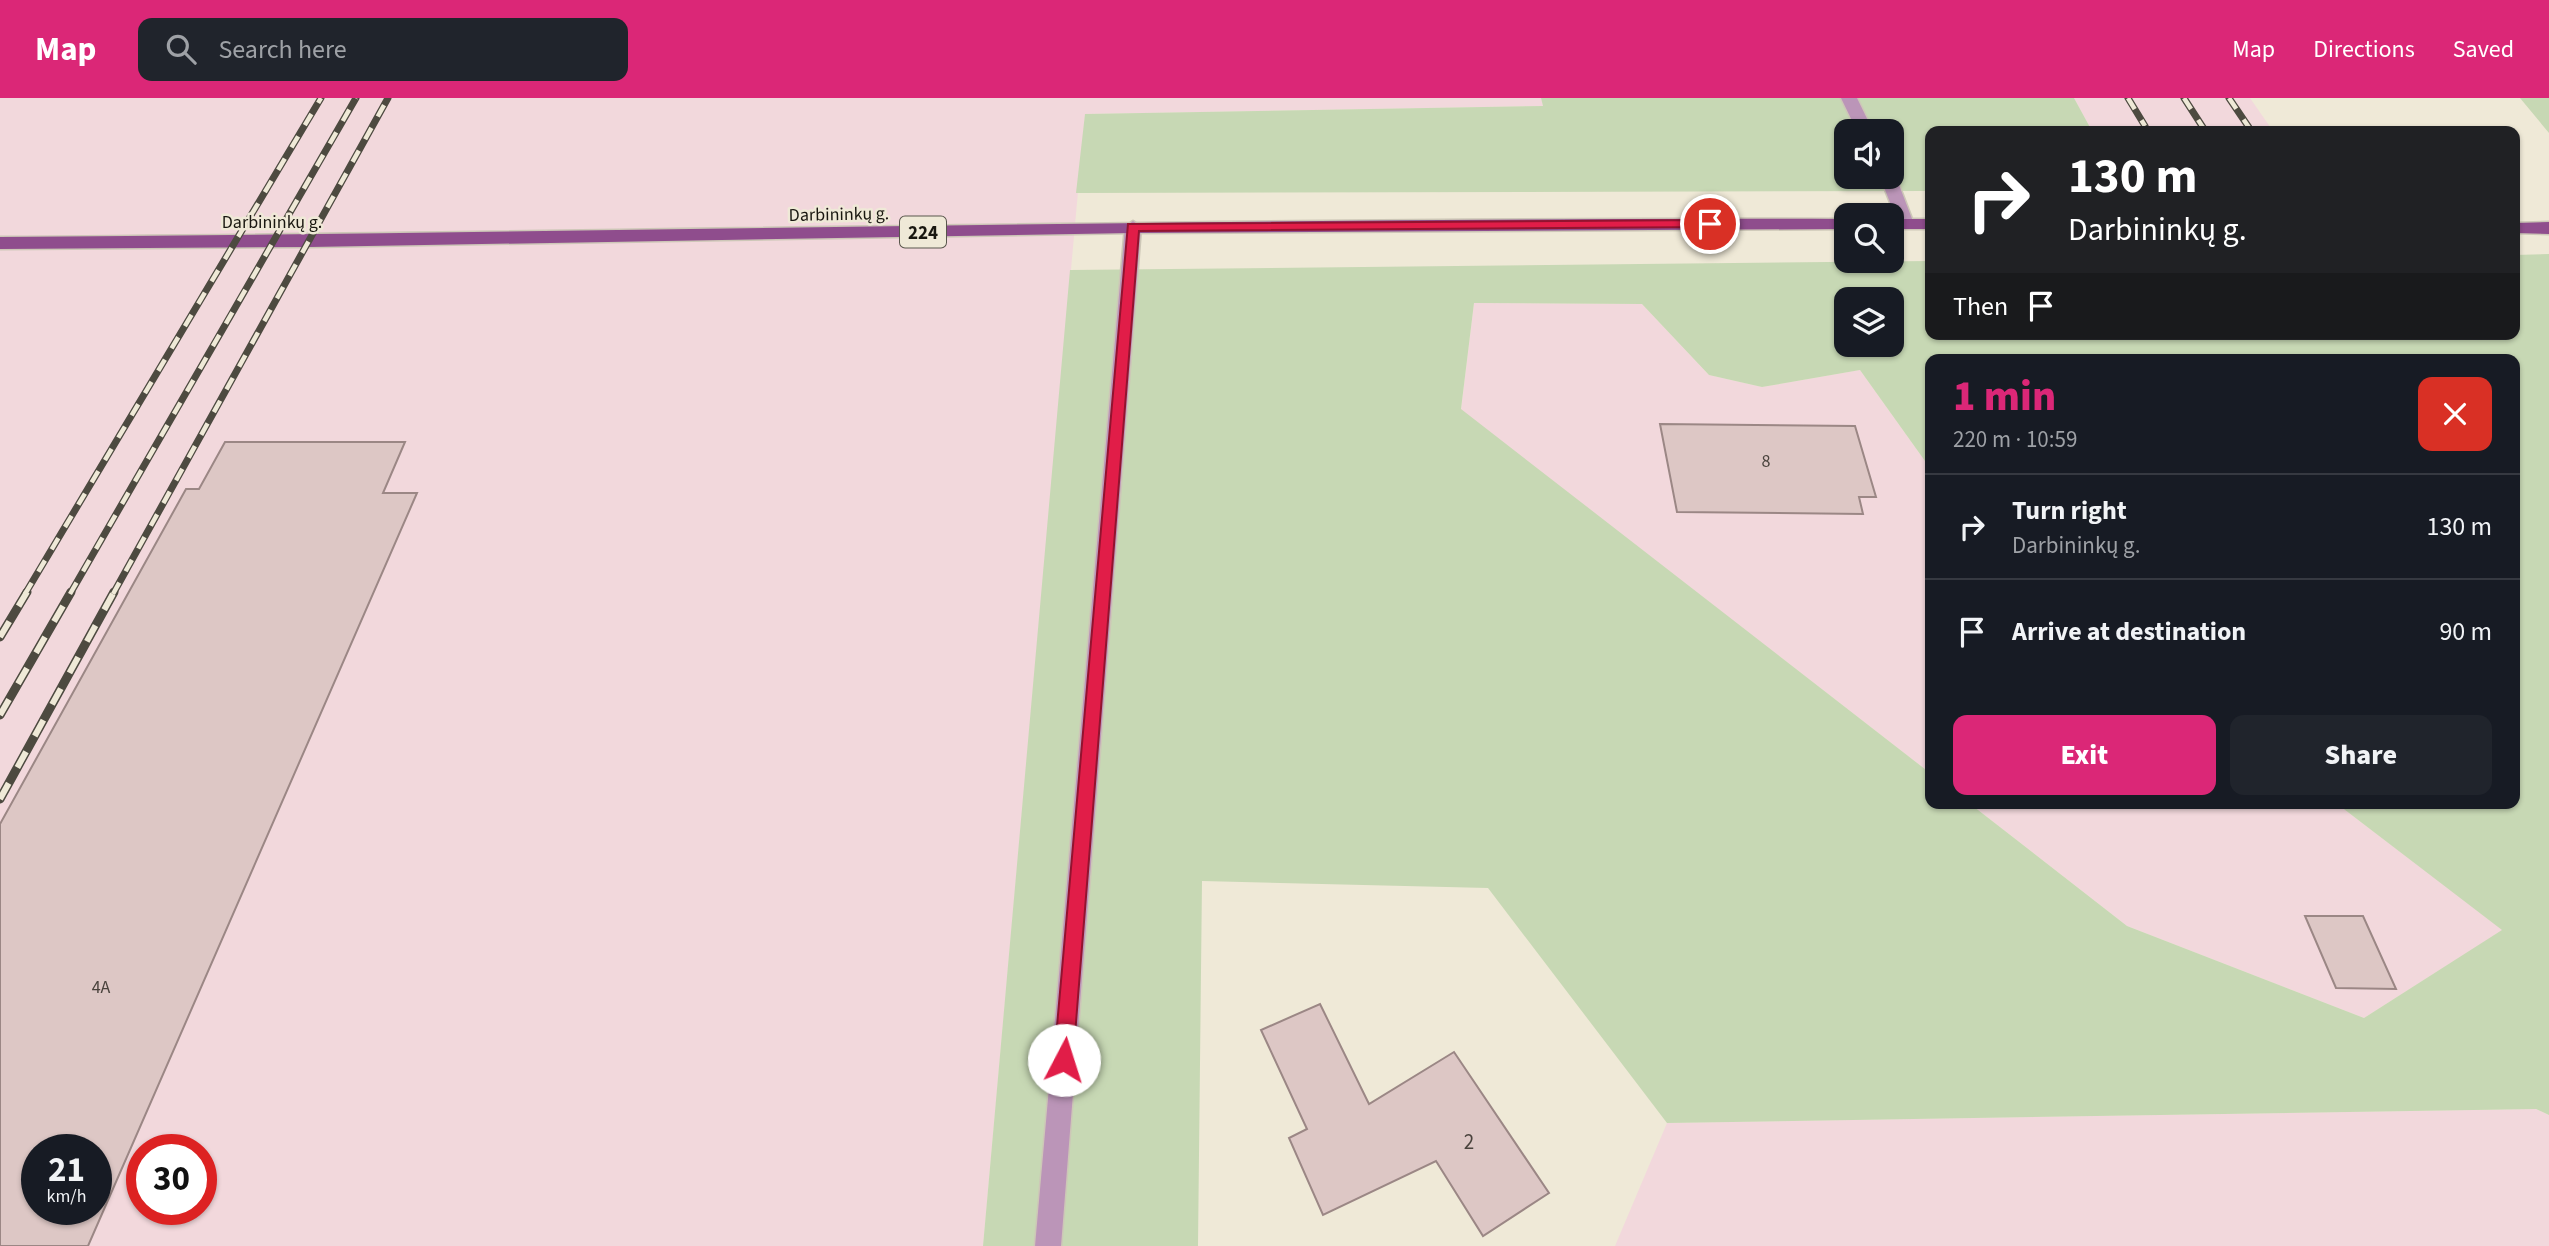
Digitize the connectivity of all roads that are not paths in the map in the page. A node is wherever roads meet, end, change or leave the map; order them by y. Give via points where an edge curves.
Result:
1 (1849, 98) edge
2 (1859, 119) edge
3 (1834, 224) edge
4 (1904, 224) edge
5 (1925, 224) edge
6 (1133, 227) junction
7 (2520, 228) edge
8 (2549, 228) edge
9 (0, 243) edge
10 (1048, 1246) edge

1 - 2 street
3 - 6 main road, Darbininkų g. / 224
4 - 5 main road
6 - 9 main road, Darbininkų g. / 224
6 - 10 street
7 - 8 main road

